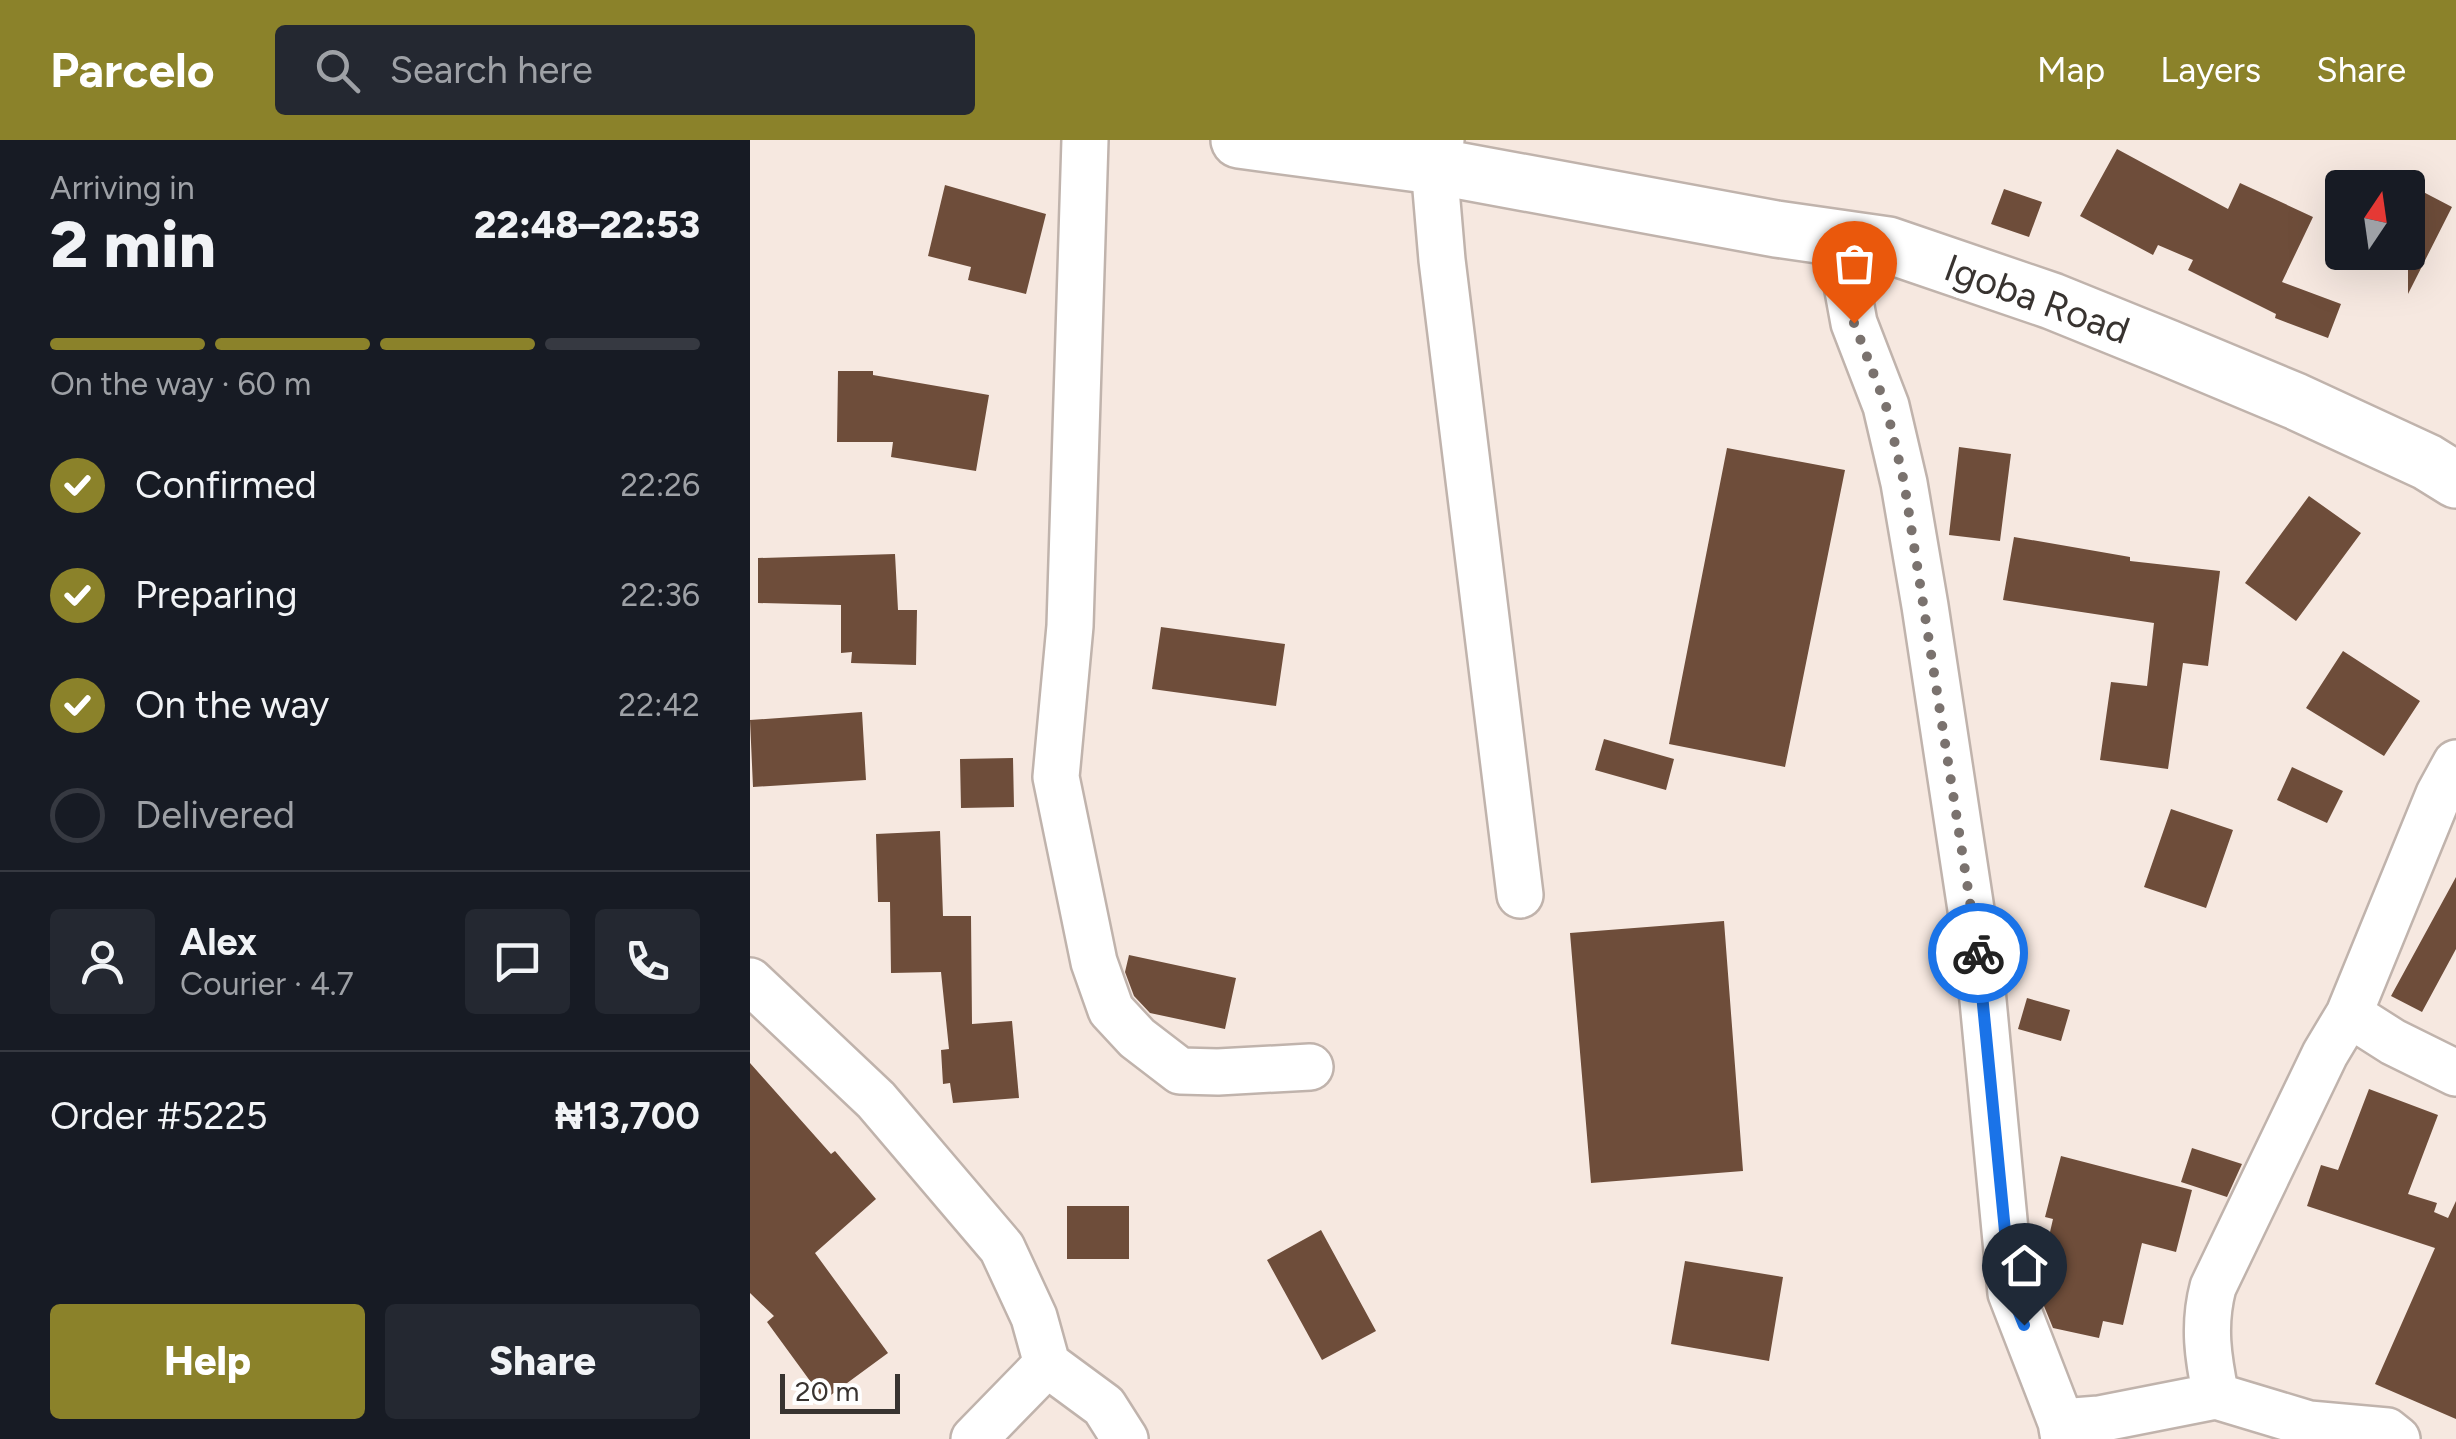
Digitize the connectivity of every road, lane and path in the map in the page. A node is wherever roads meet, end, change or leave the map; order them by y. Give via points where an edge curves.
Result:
1 (1084, 140) edge
2 (1239, 140) edge
3 (1437, 153) edge
4 (1838, 236) junction
5 (2456, 480) edge
6 (2456, 763) edge
7 (1520, 895) dead end
8 (750, 980) edge
9 (2349, 1014) junction
10 (1310, 1067) dead end
11 (2456, 1073) edge
12 (1048, 1364) junction
13 (2216, 1396) junction
14 (2062, 1431) edge
15 (974, 1439) edge
16 (1125, 1439) edge
17 (2397, 1439) edge

1 - 10 street via 1071,587 1056,777 1094,962 1111,1010 1180,1071
2 - 3 street, Igoba Road
3 - 4 street, Igoba Road via 1776,229
3 - 7 street via 1442,260
4 - 5 street, Igoba Road via 1888,245 2052,302 2295,401
4 - 14 street via 1854,323 1890,425 1925,606 1980,968 2011,1293
6 - 9 street
8 - 12 street via 876,1100 1002,1248
9 - 11 street
9 - 13 street via 2214,1286 2205,1316
12 - 15 street
12 - 16 street via 1104,1406
13 - 14 street
13 - 17 street via 2309,1424 2387,1431

